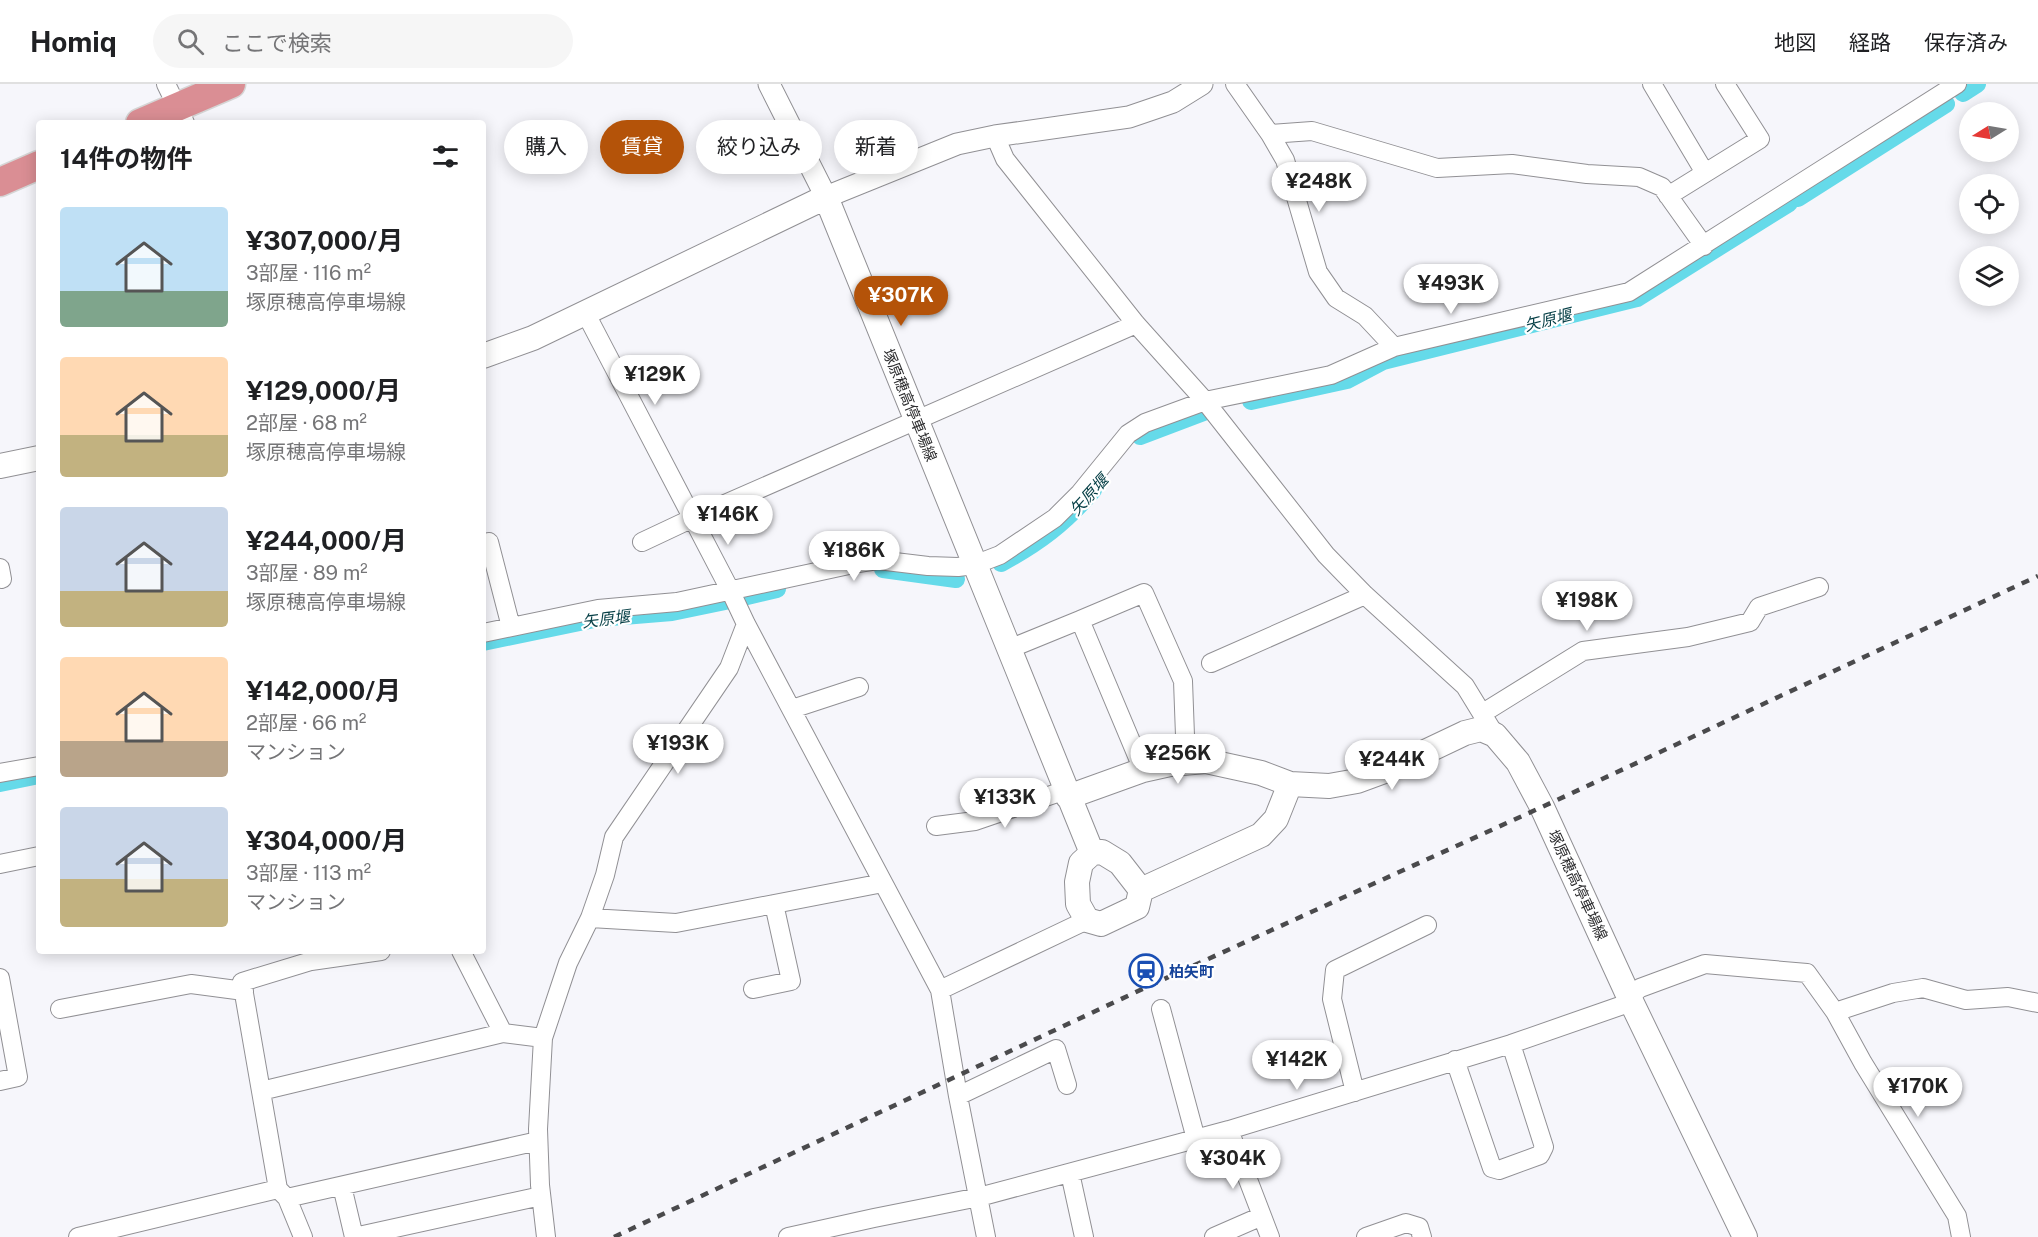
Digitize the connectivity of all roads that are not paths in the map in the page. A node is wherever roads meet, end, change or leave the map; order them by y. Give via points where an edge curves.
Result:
1 (231, 84) edge
2 (769, 84) edge
3 (1202, 84) edge
4 (1235, 84) edge
5 (1652, 84) edge
6 (1725, 84) edge
7 (1957, 84) edge
8 (176, 105) edge
9 (146, 120) edge
10 (1270, 134) junction
11 (995, 136) junction
12 (36, 166) edge
13 (1705, 173) junction
14 (0, 182) edge
15 (1668, 196) junction
16 (826, 197) junction
17 (1704, 246) junction
18 (585, 312) junction
19 (1137, 324) junction
20 (1394, 347) junction
21 (486, 355) edge
22 (1205, 401) junction
23 (916, 421) junction
24 (36, 459) edge
25 (0, 466) edge
26 (693, 518) junction
27 (489, 542) dead end
28 (642, 542) dead end
29 (974, 565) junction
30 (1819, 587) dead end
31 (730, 590) junction
32 (1365, 595) junction
33 (1080, 620) junction
34 (746, 624) junction
35 (511, 627) junction
36 (486, 632) edge
37 (1009, 650) junction
38 (1211, 663) dead end
39 (859, 687) dead end
40 (792, 709) junction
41 (1483, 713) junction
42 (1496, 735) junction
43 (1186, 763) junction
44 (36, 767) edge
45 (1143, 770) junction
46 (0, 773) edge
47 (1290, 784) junction
48 (1067, 794) junction
49 (936, 826) dead end
50 (1092, 853) junction
51 (36, 857) edge
52 (0, 864) edge
53 (883, 883) junction
54 (1141, 890) junction
55 (774, 904) junction
56 (590, 918) junction
57 (1087, 920) junction
58 (1427, 925) dead end
59 (360, 954) edge
60 (463, 954) edge
61 (0, 978) edge
62 (753, 989) dead end
63 (940, 990) junction
64 (244, 991) junction
65 (1629, 997) junction
66 (2038, 1003) edge
67 (60, 1009) dead end
68 (1161, 1009) dead end
69 (1835, 1012) junction
70 (503, 1033) junction
71 (543, 1038) junction
72 (1510, 1044) junction
73 (1455, 1060) junction
74 (0, 1080) edge
75 (1067, 1085) dead end
76 (261, 1091) junction
77 (1355, 1092) junction
78 (958, 1096) junction
79 (1229, 1130) junction
80 (1196, 1139) junction
81 (538, 1141) junction
82 (1070, 1173) junction
83 (342, 1186) junction
84 (283, 1193) junction
85 (541, 1196) junction
86 (979, 1197) junction
87 (1262, 1216) junction
88 (78, 1237) edge
89 (303, 1237) edge
90 (354, 1237) edge
91 (546, 1237) edge
92 (788, 1237) edge
93 (987, 1237) edge
94 (1084, 1237) edge
95 (1214, 1237) edge
96 (1270, 1237) edge
97 (1366, 1237) edge
98 (1422, 1237) edge
99 (1744, 1237) edge
100 (1961, 1237) edge

1 - 8 highway
2 - 16 street
3 - 11 street via 1173,102 1129,117
4 - 10 street
5 - 13 street
6 - 13 street via 1760,139
7 - 17 street
8 - 9 highway
10 - 15 street via 1312,131 1437,168 1512,164 1639,177 1662,187
10 - 20 street via 1285,160 1318,272 1336,298 1365,316
11 - 16 street via 957,144
11 - 19 street via 1005,159
12 - 14 highway
13 - 15 street
15 - 17 street
16 - 18 main road
16 - 23 main road, 塚原穂高停車場線
17 - 20 street via 1629,292
18 - 21 main road
18 - 26 street
19 - 22 street
19 - 23 street
20 - 22 street via 1331,375
22 - 29 street via 1145,423 1128,434 1055,518 1000,555
22 - 32 street via 1326,555
23 - 26 street
23 - 29 main road, 塚原穂高停車場線
24 - 25 main road
26 - 28 street
26 - 31 street
27 - 35 street
29 - 31 street via 858,563
29 - 37 main road, 塚原穂高停車場線
30 - 41 street via 1759,607 1750,622 1688,637 1582,651
31 - 34 street
31 - 35 street via 677,602 598,609
32 - 38 street
32 - 41 street via 1465,686
33 - 37 street
33 - 43 street via 1144,593 1183,681
33 - 45 street
34 - 40 street
34 - 56 street via 729,668 614,837
35 - 36 street
37 - 48 main road, 塚原穂高停車場線
39 - 40 street
40 - 53 street
41 - 42 street
42 - 47 main road via 1481,729 1465,733 1358,781 1329,786
42 - 65 main road, 塚原穂高停車場線 via 1518,762 1542,807
43 - 45 main road
43 - 47 main road via 1206,761 1234,766
44 - 46 street
45 - 48 main road
47 - 54 main road via 1276,819 1261,835
48 - 49 street via 975,820
48 - 50 main road, 塚原穂高停車場線
50 - 54 main road via 1102,852 1120,863
50 - 57 main road via 1081,863 1077,882 1078,904
51 - 52 street
53 - 55 street
53 - 63 street
54 - 57 main road via 1137,907 1101,924
55 - 56 street via 676,923
55 - 62 street via 791,981
56 - 71 street via 568,963
57 - 63 street
58 - 77 street via 1335,970 1332,999
59 - 64 street via 311,961 242,982
60 - 70 street
61 - 74 street via 18,1077
63 - 78 street
64 - 67 street via 191,984
64 - 76 street
65 - 69 street via 1640,988 1706,964 1807,973
65 - 72 street via 1623,1005
65 - 99 main road, 塚原穂高停車場線
66 - 69 street via 2008,997 1966,1000 1923,988 1893,993
68 - 80 street
69 - 100 street via 1957,1216
70 - 71 street
70 - 76 street
71 - 81 street
72 - 73 street
72 - 73 street via 1544,1147 1540,1155 1499,1170 1491,1168
73 - 77 street
75 - 78 street via 1056,1049
76 - 84 street
77 - 79 street
78 - 86 street
79 - 80 street
79 - 87 street
80 - 82 street
81 - 83 street
81 - 85 street
82 - 86 street
82 - 94 street
83 - 84 street
83 - 90 street
84 - 88 street
84 - 89 street
85 - 90 street
85 - 91 street
86 - 92 street
86 - 93 street
87 - 95 street
87 - 96 street
97 - 98 street via 1406,1222 1419,1227

